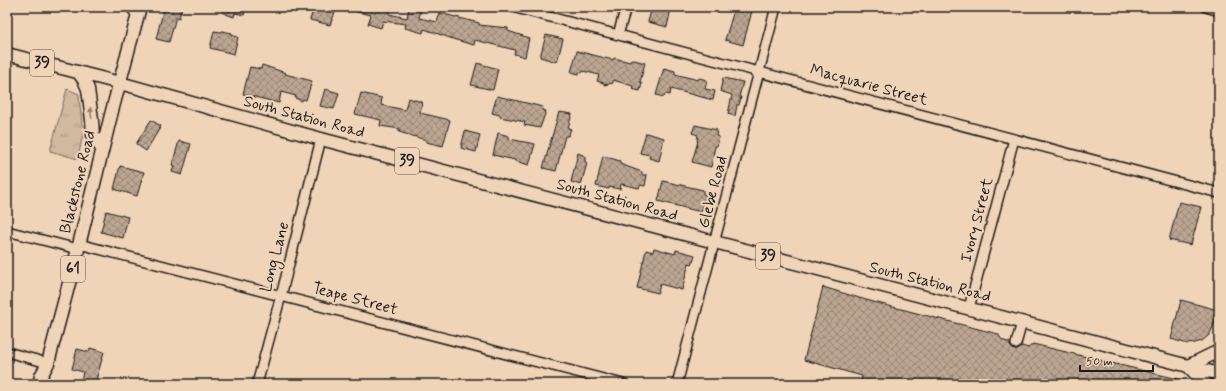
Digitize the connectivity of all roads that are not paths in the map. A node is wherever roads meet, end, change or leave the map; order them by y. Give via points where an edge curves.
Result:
1 (512, 7) edge
2 (626, 7) edge
3 (776, 7) edge
4 (1206, 7) edge
5 (136, 10) edge
6 (1219, 10) edge
7 (618, 35) junction
8 (7, 54) edge
9 (78, 72) junction
10 (759, 72) junction
11 (120, 83) junction
12 (321, 139) junction
13 (1014, 139) junction
14 (102, 149) junction
15 (1219, 193) edge
16 (7, 231) edge
17 (715, 242) junction
18 (79, 246) junction
19 (281, 295) junction
20 (969, 308) junction
21 (1022, 322) junction
22 (1016, 344) dead end
23 (1219, 351) edge
24 (7, 352) edge
25 (48, 364) junction
26 (1188, 366) junction
27 (1219, 374) edge
28 (39, 384) edge
29 (45, 384) edge
30 (257, 384) edge
31 (623, 384) edge
32 (677, 384) edge
33 (1206, 384) edge

1 - 7 street, Macquarie Street
2 - 7 street
3 - 10 street, Glebe Road
4 - 6 street
5 - 11 main road, Blackstone Road
7 - 10 street, Macquarie Street
8 - 9 main road, South Station Road / 39
9 - 11 main road, South Station Road / 39
14 -> 9 main road via 92,135 88,89
10 - 13 street, Macquarie Street
10 - 17 street, Glebe Road
11 - 12 main road, South Station Road / 39
11 - 14 main road, Blackstone Road / 61
12 - 17 main road, South Station Road / 39
12 - 19 street, Long Lane
13 - 15 street, Macquarie Street
13 - 20 street, Ivory Street
14 - 18 main road, Blackstone Road / 61
16 - 18 street, Teape Street
17 - 20 main road, South Station Road / 39
17 - 32 street, Glebe Road
18 - 19 street, Teape Street
18 - 25 main road, Blackstone Road / 61
19 - 30 street, Long Lane
19 - 31 street, Teape Street
20 - 21 main road, South Station Road / 39
21 - 22 street
21 - 26 main road, South Station Road / 39
23 - 26 main road
24 - 25 street
25 - 28 main road, Blackstone Road / 61
25 - 29 main road, Blackstone Road / 61
26 - 27 main road, South Station Road / 39
26 - 33 main road

